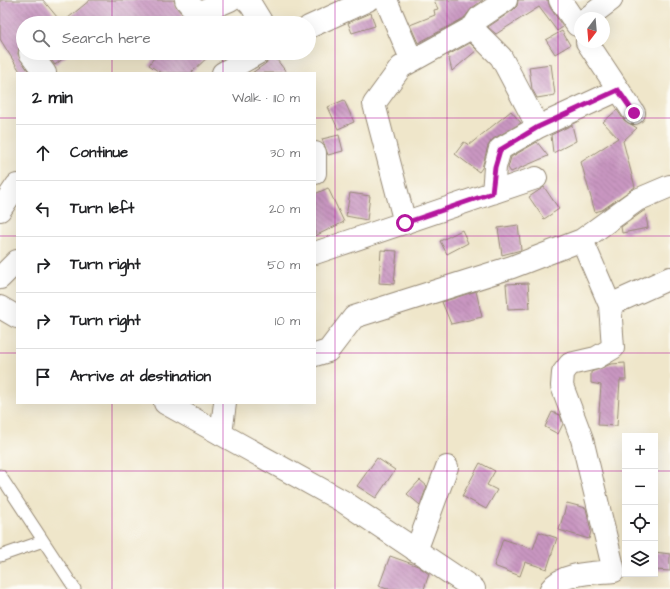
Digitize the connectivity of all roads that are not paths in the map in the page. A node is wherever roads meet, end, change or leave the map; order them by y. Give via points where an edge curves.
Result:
1 (186, 0) edge
2 (230, 0) edge
3 (246, 0) edge
4 (368, 0) edge
5 (386, 0) edge
6 (506, 0) edge
7 (560, 0) edge
8 (611, 0) edge
9 (599, 12) edge
10 (474, 15) edge
11 (257, 16) edge
12 (574, 18) edge
13 (316, 25) edge
14 (594, 48) edge
15 (35, 60) edge
16 (246, 60) edge
17 (412, 61) junction
18 (43, 72) edge
19 (225, 72) edge
20 (618, 90) junction
21 (634, 113) dead end
22 (538, 127) junction
23 (536, 178) dead end
24 (16, 186) edge
25 (670, 186) edge
26 (492, 193) junction
27 (0, 210) edge
28 (405, 223) junction
29 (582, 240) junction
30 (316, 253) edge
31 (16, 262) edge
32 (0, 278) edge
33 (670, 278) edge
34 (610, 305) junction
35 (0, 307) edge
36 (16, 316) edge
37 (316, 355) edge
38 (167, 404) edge
39 (225, 404) edge
40 (221, 434) junction
41 (447, 467) dead end
42 (0, 475) edge
43 (43, 541) junction
44 (416, 551) junction
45 (0, 556) edge
46 (75, 589) edge
47 (474, 589) edge
48 (551, 589) edge

1 - 2 street via 198,14
3 - 11 street
4 - 13 street
5 - 17 street
6 - 10 street
7 - 12 street
8 - 9 street
10 - 17 street
10 - 22 street via 501,58
14 - 20 street
15 - 18 street
16 - 19 street
17 - 28 street via 401,67 374,104
20 - 21 street
20 - 22 street
22 - 26 street via 500,150
23 - 26 street
24 - 27 street
25 - 29 street via 636,200
26 - 28 street
28 - 30 street
29 - 34 street
29 - 37 street via 512,268 354,317 328,351
31 - 32 street
33 - 34 street
34 - 48 street via 613,348 596,358 570,364 564,373 562,386 582,439 614,571 575,576 555,583
35 - 36 street
38 - 40 street
39 - 40 street
40 - 44 street via 344,502
41 - 44 street
42 - 43 lane
43 - 45 lane
43 - 46 lane
44 - 47 street

